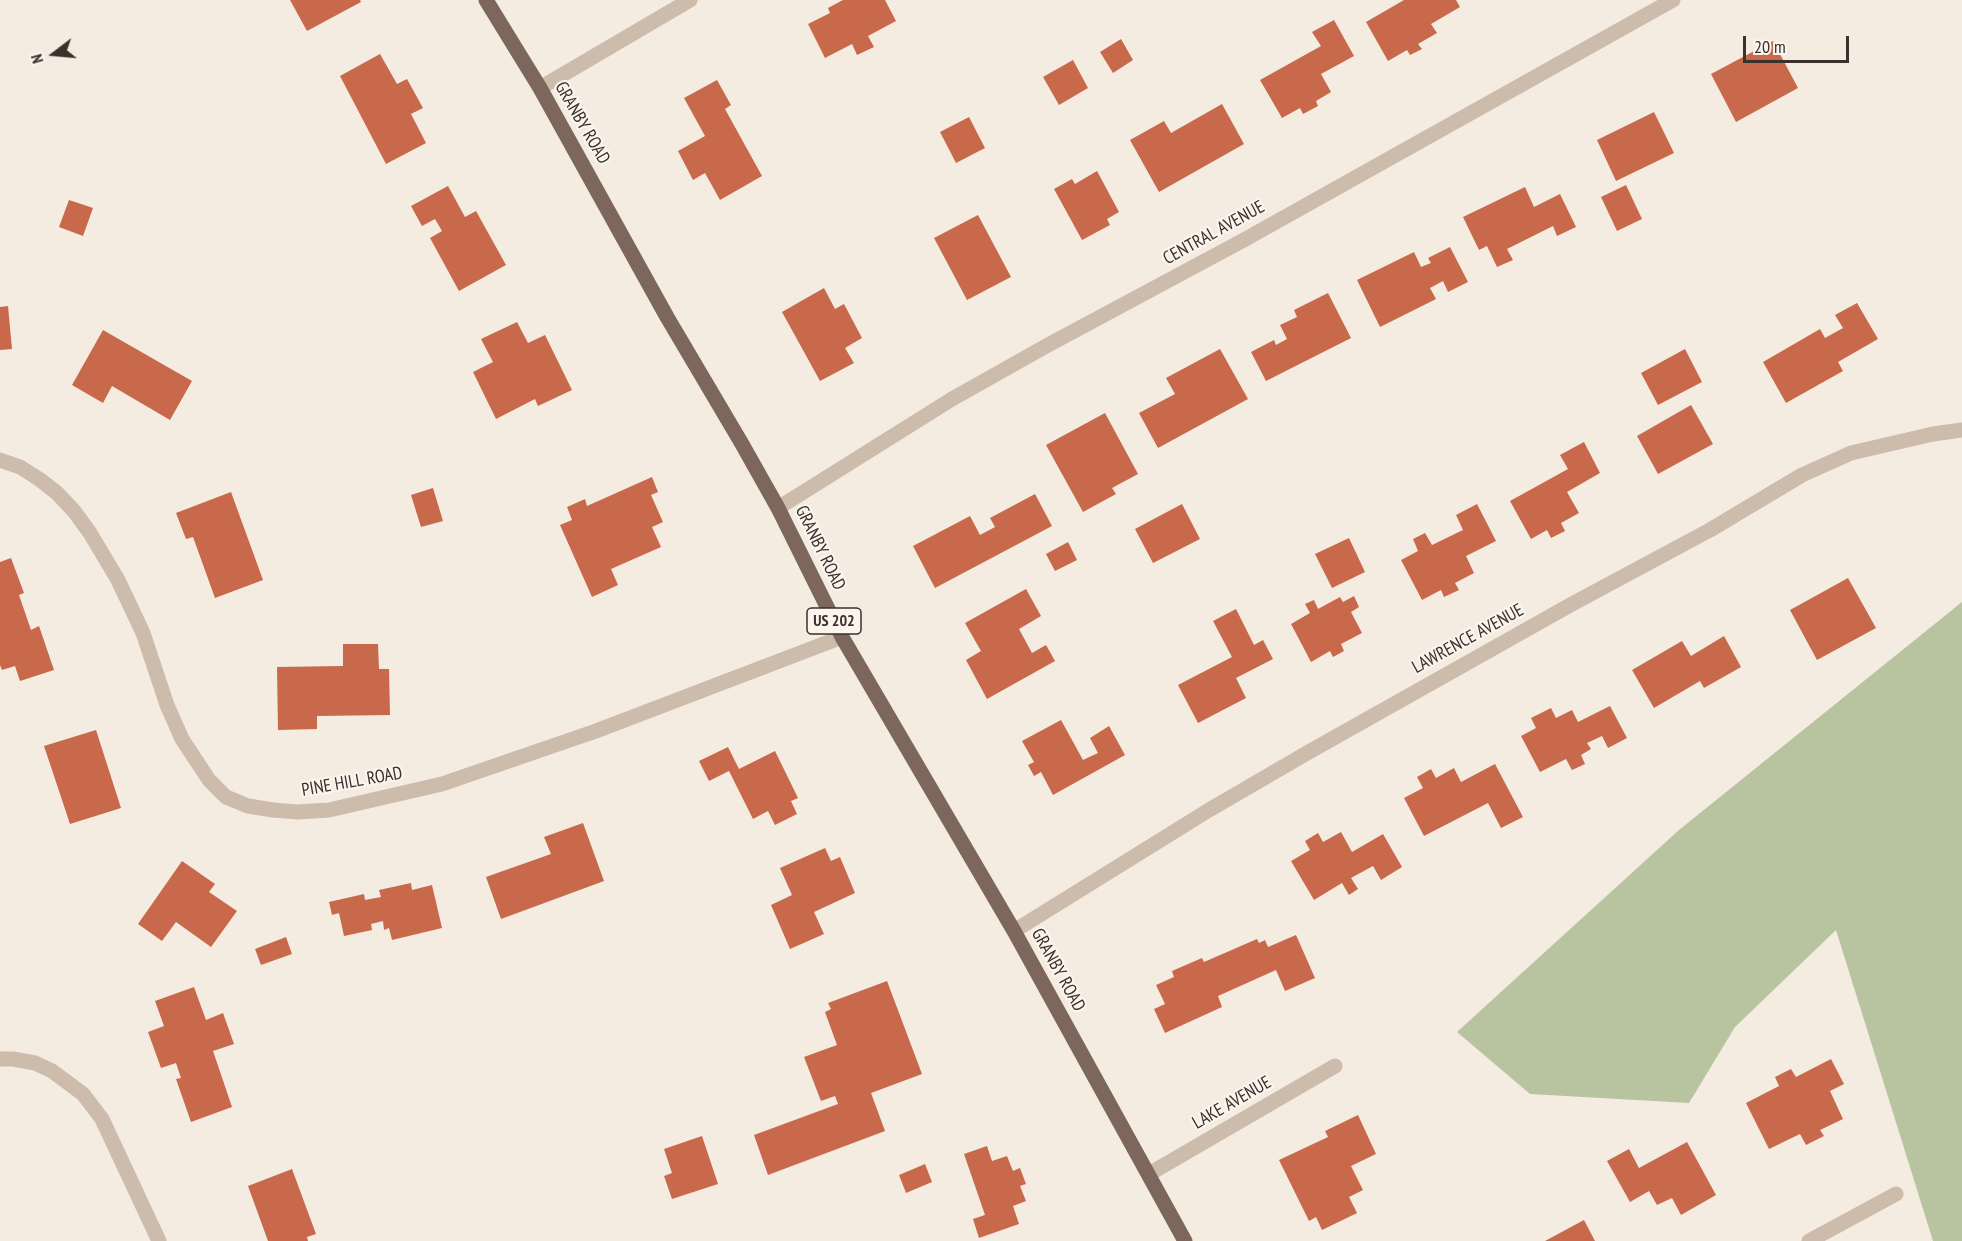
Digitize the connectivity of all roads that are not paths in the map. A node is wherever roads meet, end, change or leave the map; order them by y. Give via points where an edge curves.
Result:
1 (486, 0) edge
2 (690, 0) edge
3 (1673, 0) edge
4 (540, 88) junction
5 (1962, 430) edge
6 (0, 460) edge
7 (778, 508) junction
8 (842, 637) junction
9 (1014, 931) junction
10 (0, 1059) edge
11 (1335, 1066) dead end
12 (1149, 1174) junction
13 (1896, 1194) dead end
14 (159, 1241) edge
15 (1185, 1241) edge
16 (1809, 1241) edge

1 - 4 main road, GRANBY ROAD / US 202
2 - 4 street
3 - 7 street, CENTRAL AVENUE via 952,399
4 - 7 main road, GRANBY ROAD / US 202
5 - 9 street, LAWRENCE AVENUE via 1851,453 1802,475 1307,753
6 - 8 street, PINE HILL ROAD via 20,467 57,493 90,533 143,633 182,739 209,780 226,796 248,806 290,812 329,810 442,784 596,731
7 - 8 main road, GRANBY ROAD / US 202
8 - 9 main road, GRANBY ROAD / US 202
9 - 12 main road, GRANBY ROAD / US 202
10 - 14 street via 35,1063 84,1094 102,1119
11 - 12 street, LAKE AVENUE
12 - 15 main road, GRANBY ROAD / US 202
13 - 16 street

